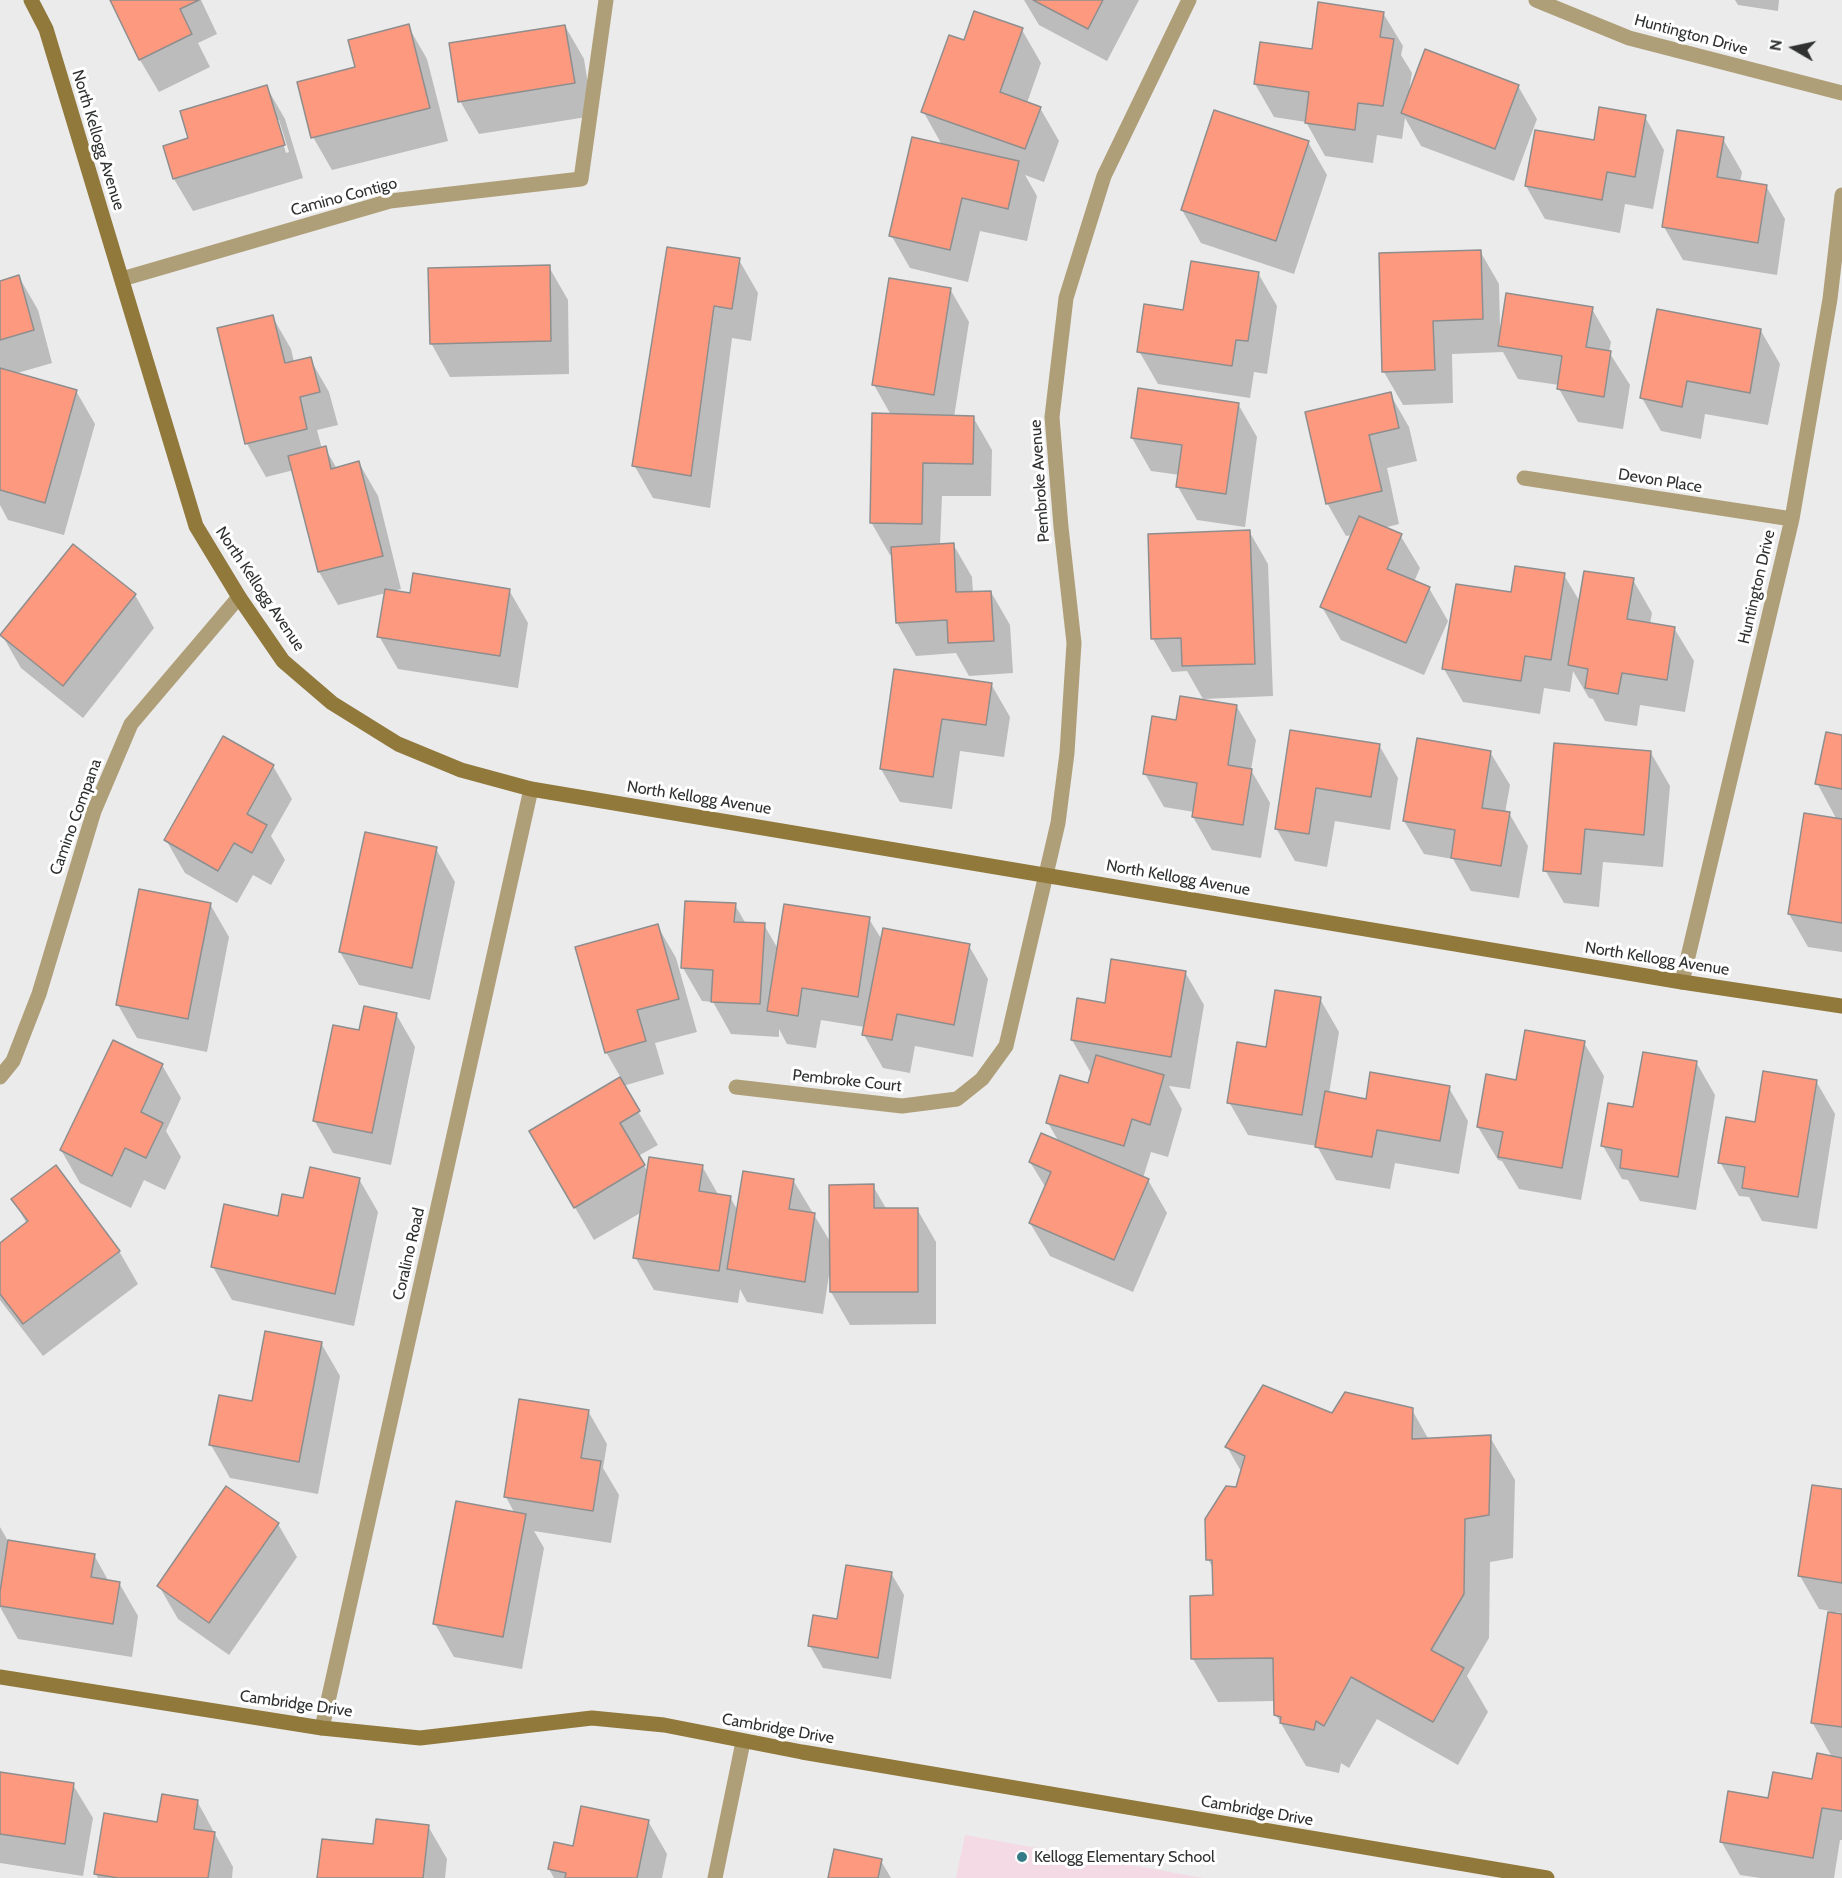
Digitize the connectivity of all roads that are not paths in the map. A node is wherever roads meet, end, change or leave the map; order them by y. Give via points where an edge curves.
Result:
1 (31, 0) edge
2 (606, 0) edge
3 (1189, 0) edge
4 (1536, 0) edge
5 (1842, 93) edge
6 (1842, 195) edge
7 (122, 279) junction
8 (1524, 478) dead end
9 (1792, 519) junction
10 (239, 597) junction
11 (531, 789) junction
12 (1046, 874) junction
13 (1682, 982) junction
14 (1842, 1006) edge
15 (0, 1077) edge
16 (736, 1087) dead end
17 (0, 1677) edge
18 (322, 1728) junction
19 (743, 1742) junction
20 (715, 1878) edge
21 (1547, 1878) edge

1 - 7 street, North Kellogg Avenue via 45,29
2 - 7 street, Camino Contigo via 581,179 390,201
3 - 12 street, Pembroke Avenue via 1104,176 1066,297 1052,417 1074,643 1067,753 1058,823
4 - 5 street, Huntington Drive via 1629,38
6 - 9 street, Huntington Drive via 1830,299
7 - 10 street, North Kellogg Avenue via 196,526
8 - 9 street, Devon Place
9 - 13 street, Huntington Drive
10 - 11 street, North Kellogg Avenue via 283,661 332,703 398,744 461,770
10 - 15 street, Camino Compana via 131,724 94,811 39,994 13,1061
11 - 12 street, North Kellogg Avenue
11 - 18 street, Coralino Road
12 - 13 street, North Kellogg Avenue
12 - 16 street, Pembroke Court via 1006,1046 982,1079 957,1099 902,1106
13 - 14 street, North Kellogg Avenue
17 - 18 street, Cambridge Drive
18 - 19 street, Cambridge Drive via 420,1738 592,1718 664,1725
19 - 20 street
19 - 21 street, Cambridge Drive

